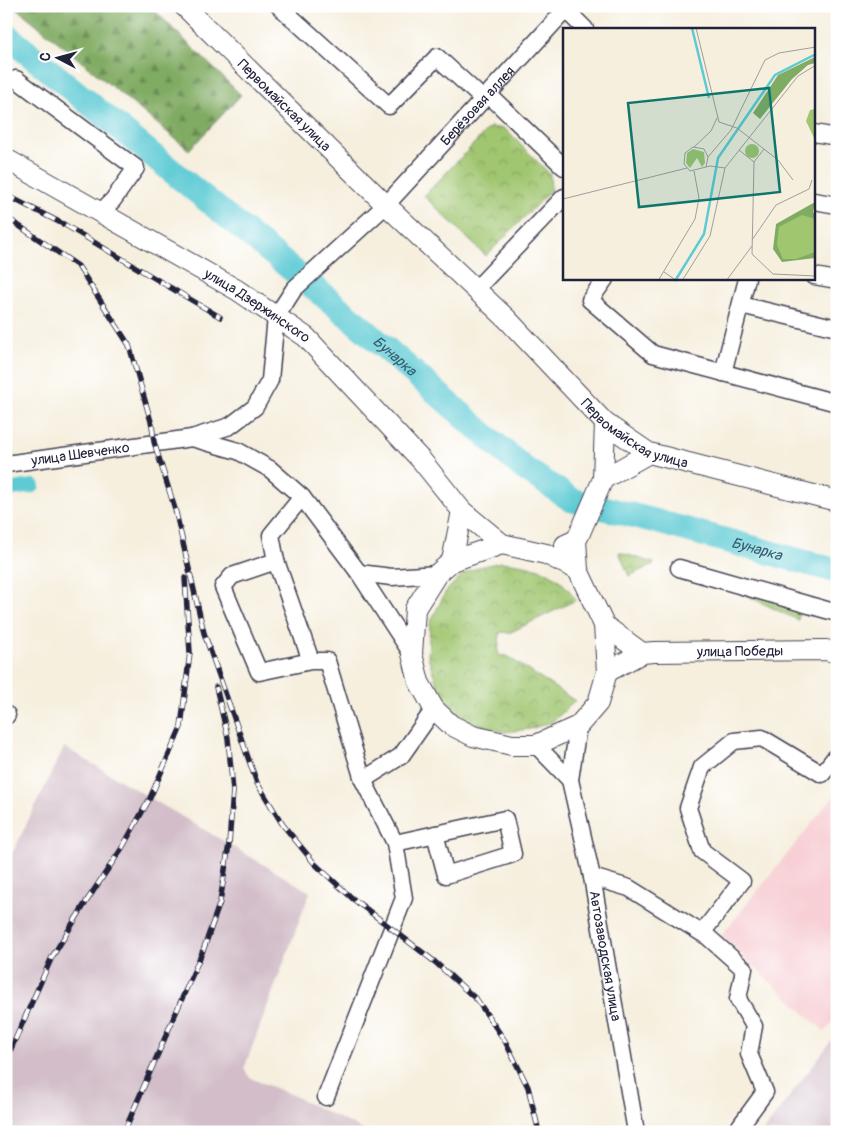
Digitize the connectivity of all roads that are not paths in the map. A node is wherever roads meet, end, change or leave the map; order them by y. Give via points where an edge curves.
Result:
1 (184, 6) edge
2 (279, 6) edge
3 (568, 8) edge
4 (584, 28) edge
5 (16, 79) dead end
6 (486, 97) junction
7 (816, 133) edge
8 (837, 137) edge
9 (6, 159) edge
10 (563, 166) edge
11 (563, 198) edge
12 (816, 201) edge
13 (386, 205) junction
14 (837, 205) edge
15 (101, 212) junction
16 (816, 276) edge
17 (604, 280) edge
18 (747, 280) edge
19 (837, 280) edge
20 (476, 289) junction
21 (740, 305) junction
22 (276, 317) junction
23 (837, 328) edge
24 (723, 373) junction
25 (837, 403) edge
26 (605, 423) junction
27 (192, 438) junction
28 (649, 453) junction
29 (6, 464) edge
30 (601, 484) junction
31 (302, 497) junction
32 (837, 501) edge
33 (462, 511) junction
34 (576, 540) junction
35 (502, 544) junction
36 (546, 554) junction
37 (276, 561) junction
38 (445, 567) junction
39 (679, 568) dead end
40 (578, 570) junction
41 (359, 573) junction
42 (837, 613) edge
43 (604, 625) junction
44 (642, 653) junction
45 (837, 653) edge
46 (412, 654) junction
47 (311, 661) junction
48 (607, 672) junction
49 (434, 709) junction
50 (578, 726) junction
51 (536, 745) junction
52 (837, 756) edge
53 (363, 780) junction
54 (570, 780) junction
55 (435, 834) junction
56 (394, 843) junction
57 (592, 877) junction
58 (702, 934) junction
59 (326, 1097) dead end
60 (740, 1126) dead end
61 (636, 1132) edge

1 - 13 main road, Первомайская улица
2 - 6 street via 389,106 437,57
3 - 4 street
3 - 6 street, Берёзовая аллея
5 - 15 street via 136,168
6 - 10 street
6 - 13 street, Берёзовая аллея
7 - 8 street
9 - 15 main road, улица Дзержинского
11 - 20 street
12 - 14 street
13 - 20 main road, Первомайская улица
13 - 22 street, Берёзовая аллея via 294,289
15 - 22 main road, улица Дзержинского via 237,290
16 - 19 street
17 - 24 street via 590,300 653,354
18 - 21 street
20 - 26 main road, Первомайская улица
21 - 23 street
21 - 24 street
22 - 27 street via 270,380 255,407 230,426
22 - 33 main road, улица Дзержинского via 306,337 422,461
24 - 25 street
26 - 28 main road, Первомайская улица
26 - 30 main road
27 - 29 street, улица Шевченко
27 - 31 street via 238,451 270,470
28 - 30 main road
28 - 32 main road, Первомайская улица
30 - 34 main road
31 - 37 street via 271,535
31 - 41 street
33 - 35 main road, улица Дзержинского
33 - 38 main road
34 - 36 main road
34 - 40 main road
35 - 36 main road
35 - 38 main road
36 - 40 main road
37 - 47 street
37 - 47 street via 232,576 223,587 259,672
38 - 41 street via 392,578
38 - 46 main road via 415,608
39 - 42 street
40 - 43 main road
41 - 46 street
43 - 44 main road
43 - 48 main road
44 - 45 main road, улица Победы via 816,650
44 - 48 main road
46 - 49 main road via 420,682
47 - 53 street via 327,661
48 - 50 main road via 598,703
49 - 51 main road via 451,725 474,736 512,745
49 - 53 street via 401,756
50 - 51 main road
50 - 54 street
51 - 54 street
52 - 58 street via 822,774 762,738 734,741 702,766 688,808 702,851 742,881
53 - 56 street
54 - 57 street, Автозаводская улица
55 - 55 street via 505,819 512,854 446,875
55 - 56 street
56 - 59 street via 404,898
57 - 58 street via 629,888
57 - 61 street, Автозаводская улица
58 - 60 street via 744,969 738,999 754,1026 749,1054 765,1092

